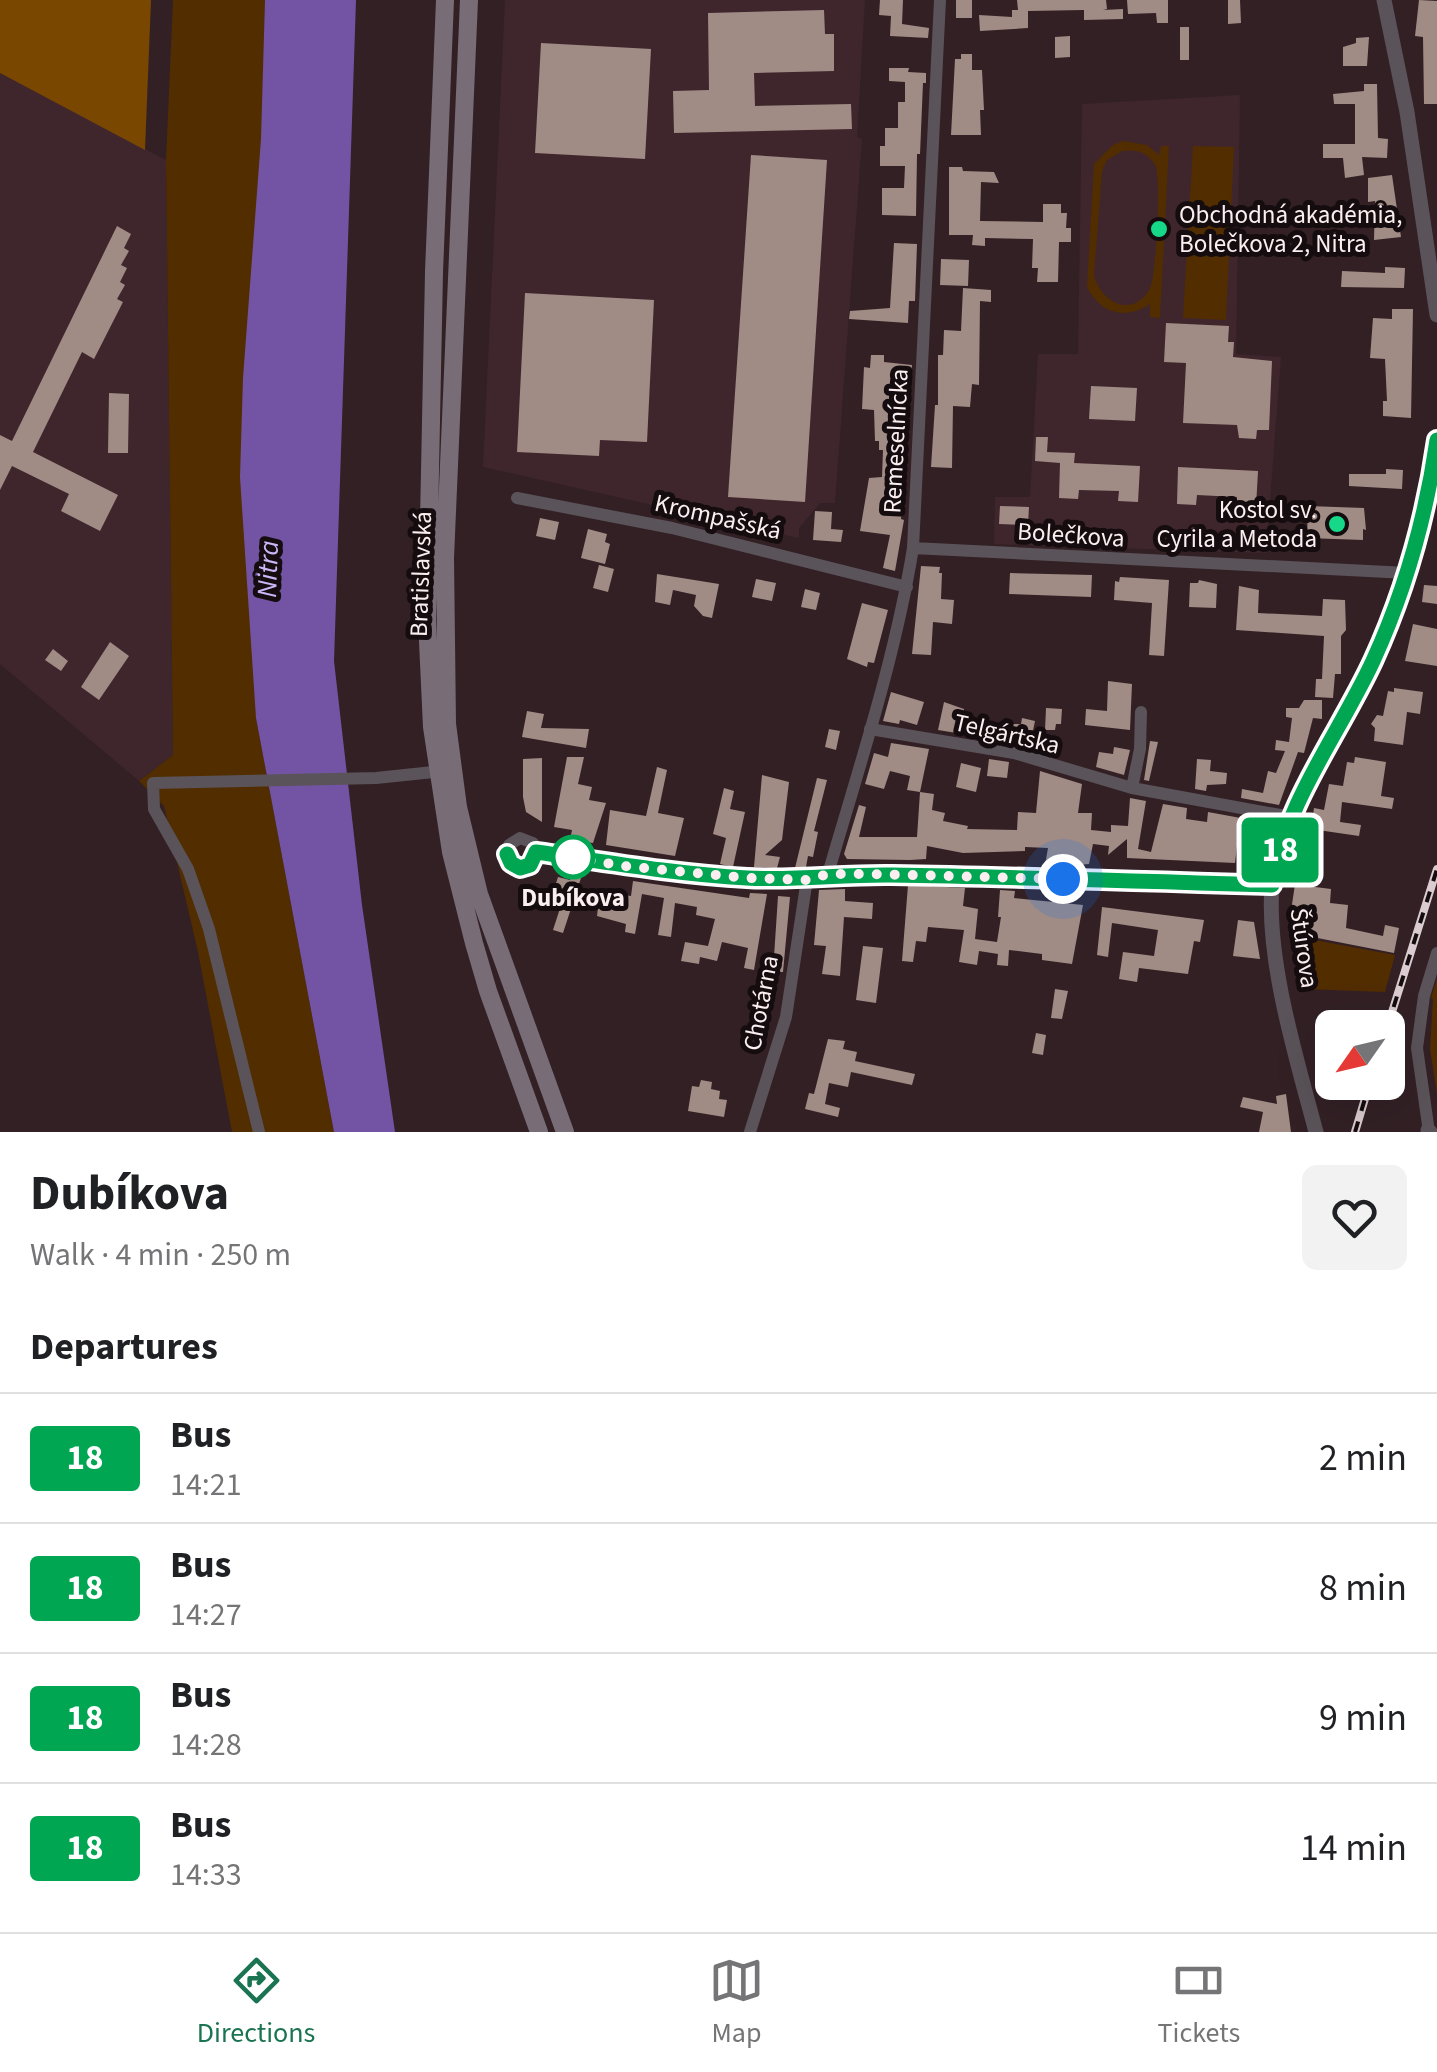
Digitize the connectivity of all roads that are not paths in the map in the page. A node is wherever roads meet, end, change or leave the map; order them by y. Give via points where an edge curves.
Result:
1 (940, 0) edge
2 (1384, 0) edge
3 (444, 4) edge
4 (469, 5) edge
5 (1434, 258) edge
6 (434, 272) junction
7 (458, 273) junction
8 (1437, 314) edge
9 (1437, 440) edge
10 (517, 498) dead end
11 (913, 548) junction
12 (1407, 573) junction
13 (906, 587) junction
14 (1141, 712) dead end
15 (870, 729) junction
16 (444, 771) junction
17 (1132, 788) junction
18 (1290, 817) junction
19 (536, 852) dead end
20 (828, 874) junction
21 (807, 880) junction
22 (1272, 885) junction
23 (1437, 953) edge
24 (1429, 1131) edge
25 (259, 1132) edge
26 (539, 1132) edge
27 (565, 1132) edge
28 (750, 1132) edge
29 (1316, 1132) edge

1 - 11 street, Remeselnícka
2 - 5 street
3 - 4 main road
3 - 6 main road, Bratislavská
4 - 7 main road, Bratislavská
5 - 8 street
6 - 7 main road
6 - 16 main road, Bratislavská via 428,679
7 - 16 main road, Bratislavská via 443,620
9 - 12 street, Štúrova
10 - 13 street, Krompašská via 672,528
11 - 12 street, Bolečkova
11 - 13 street, Remeselnícka
12 - 18 street, Štúrova via 1373,660
13 - 15 street, Remeselnícka
14 - 17 street
15 - 17 street, Telgártska via 1014,754
15 - 20 street, Remeselnícka
16 - 25 street via 153,784 154,809 188,869 209,929
16 - 26 main road, Bratislavská via 451,852 479,959
16 - 27 main road, Bratislavská
17 - 18 street, Telgártska
18 - 22 street, Štúrova
19 - 21 street
20 - 21 street
20 - 22 street
21 - 28 street, Chotárna via 786,1017
22 - 29 street, Štúrova via 1277,960
23 - 24 street via 1417,1048

